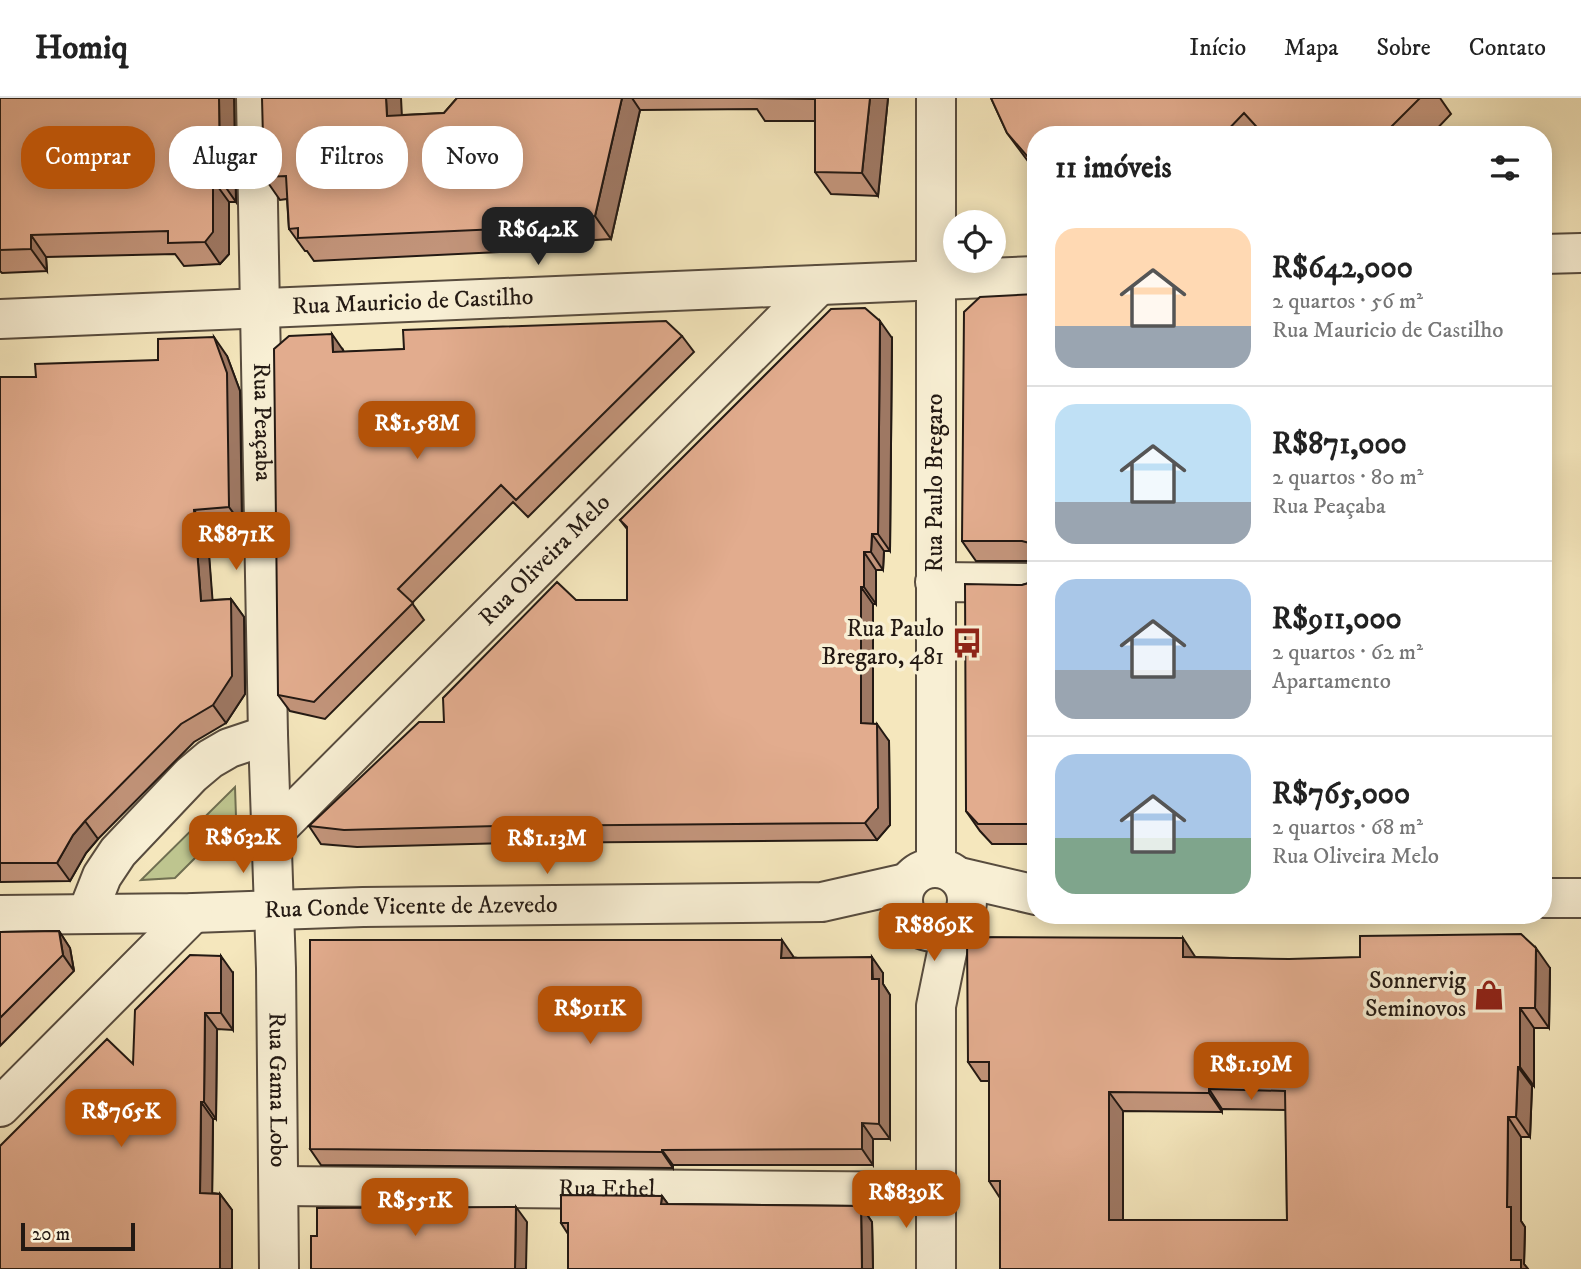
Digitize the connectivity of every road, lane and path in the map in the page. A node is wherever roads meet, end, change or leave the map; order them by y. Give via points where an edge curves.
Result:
1 (256, 98) edge
2 (936, 98) edge
3 (1581, 253) edge
4 (1552, 254) edge
5 (1027, 276) edge
6 (936, 281) junction
7 (819, 285) junction
8 (260, 308) junction
9 (0, 319) edge
10 (936, 582) junction
11 (1027, 583) edge
12 (268, 735) junction
13 (271, 835) junction
14 (933, 876) junction
15 (1027, 893) edge
16 (1552, 898) edge
17 (1581, 898) edge
18 (822, 902) junction
19 (1027, 906) edge
20 (275, 912) junction
21 (86, 914) junction
22 (193, 914) junction
23 (0, 915) edge
24 (937, 924) junction
25 (0, 1107) edge
26 (280, 1185) junction
27 (936, 1192) junction
28 (279, 1269) edge
29 (936, 1269) edge

1 - 8 street, Rua Peaçaba
2 - 6 street, Rua Paulo Bregaro
3 - 4 street
5 - 6 street, Rua Mauricio de Castilho
6 - 7 street, Rua Mauricio de Castilho
6 - 10 street, Rua Paulo Bregaro
7 - 8 street, Rua Mauricio de Castilho
7 - 13 street, Rua Oliveira Melo
8 - 9 street, Rua Mauricio de Castilho
8 - 12 street, Rua Peaçaba
10 - 11 street
10 - 14 street, Rua Paulo Bregaro
12 - 13 street, Rua Peaçaba
12 - 21 street via 229,748 191,775 118,852
13 - 20 street, Rua Peaçaba
14 - 15 street, Rua Conde Vicente de Azevedo
14 - 18 street, Rua Conde Vicente de Azevedo
14 - 24 street via 967,896
14 - 24 street via 902,905
16 - 17 street
18 - 20 street, Rua Conde Vicente de Azevedo
18 - 24 street, Rua Conde Vicente de Azevedo
19 - 24 street, Rua Conde Vicente de Azevedo
20 - 22 street, Rua Conde Vicente de Azevedo
20 - 26 street, Rua Gama Lobo
21 - 22 street, Rua Conde Vicente de Azevedo
21 - 23 street, Rua Conde Vicente de Azevedo
22 - 25 street
24 - 27 street
26 - 27 street, Rua Ethel
26 - 28 street, Rua Gama Lobo
27 - 29 street

